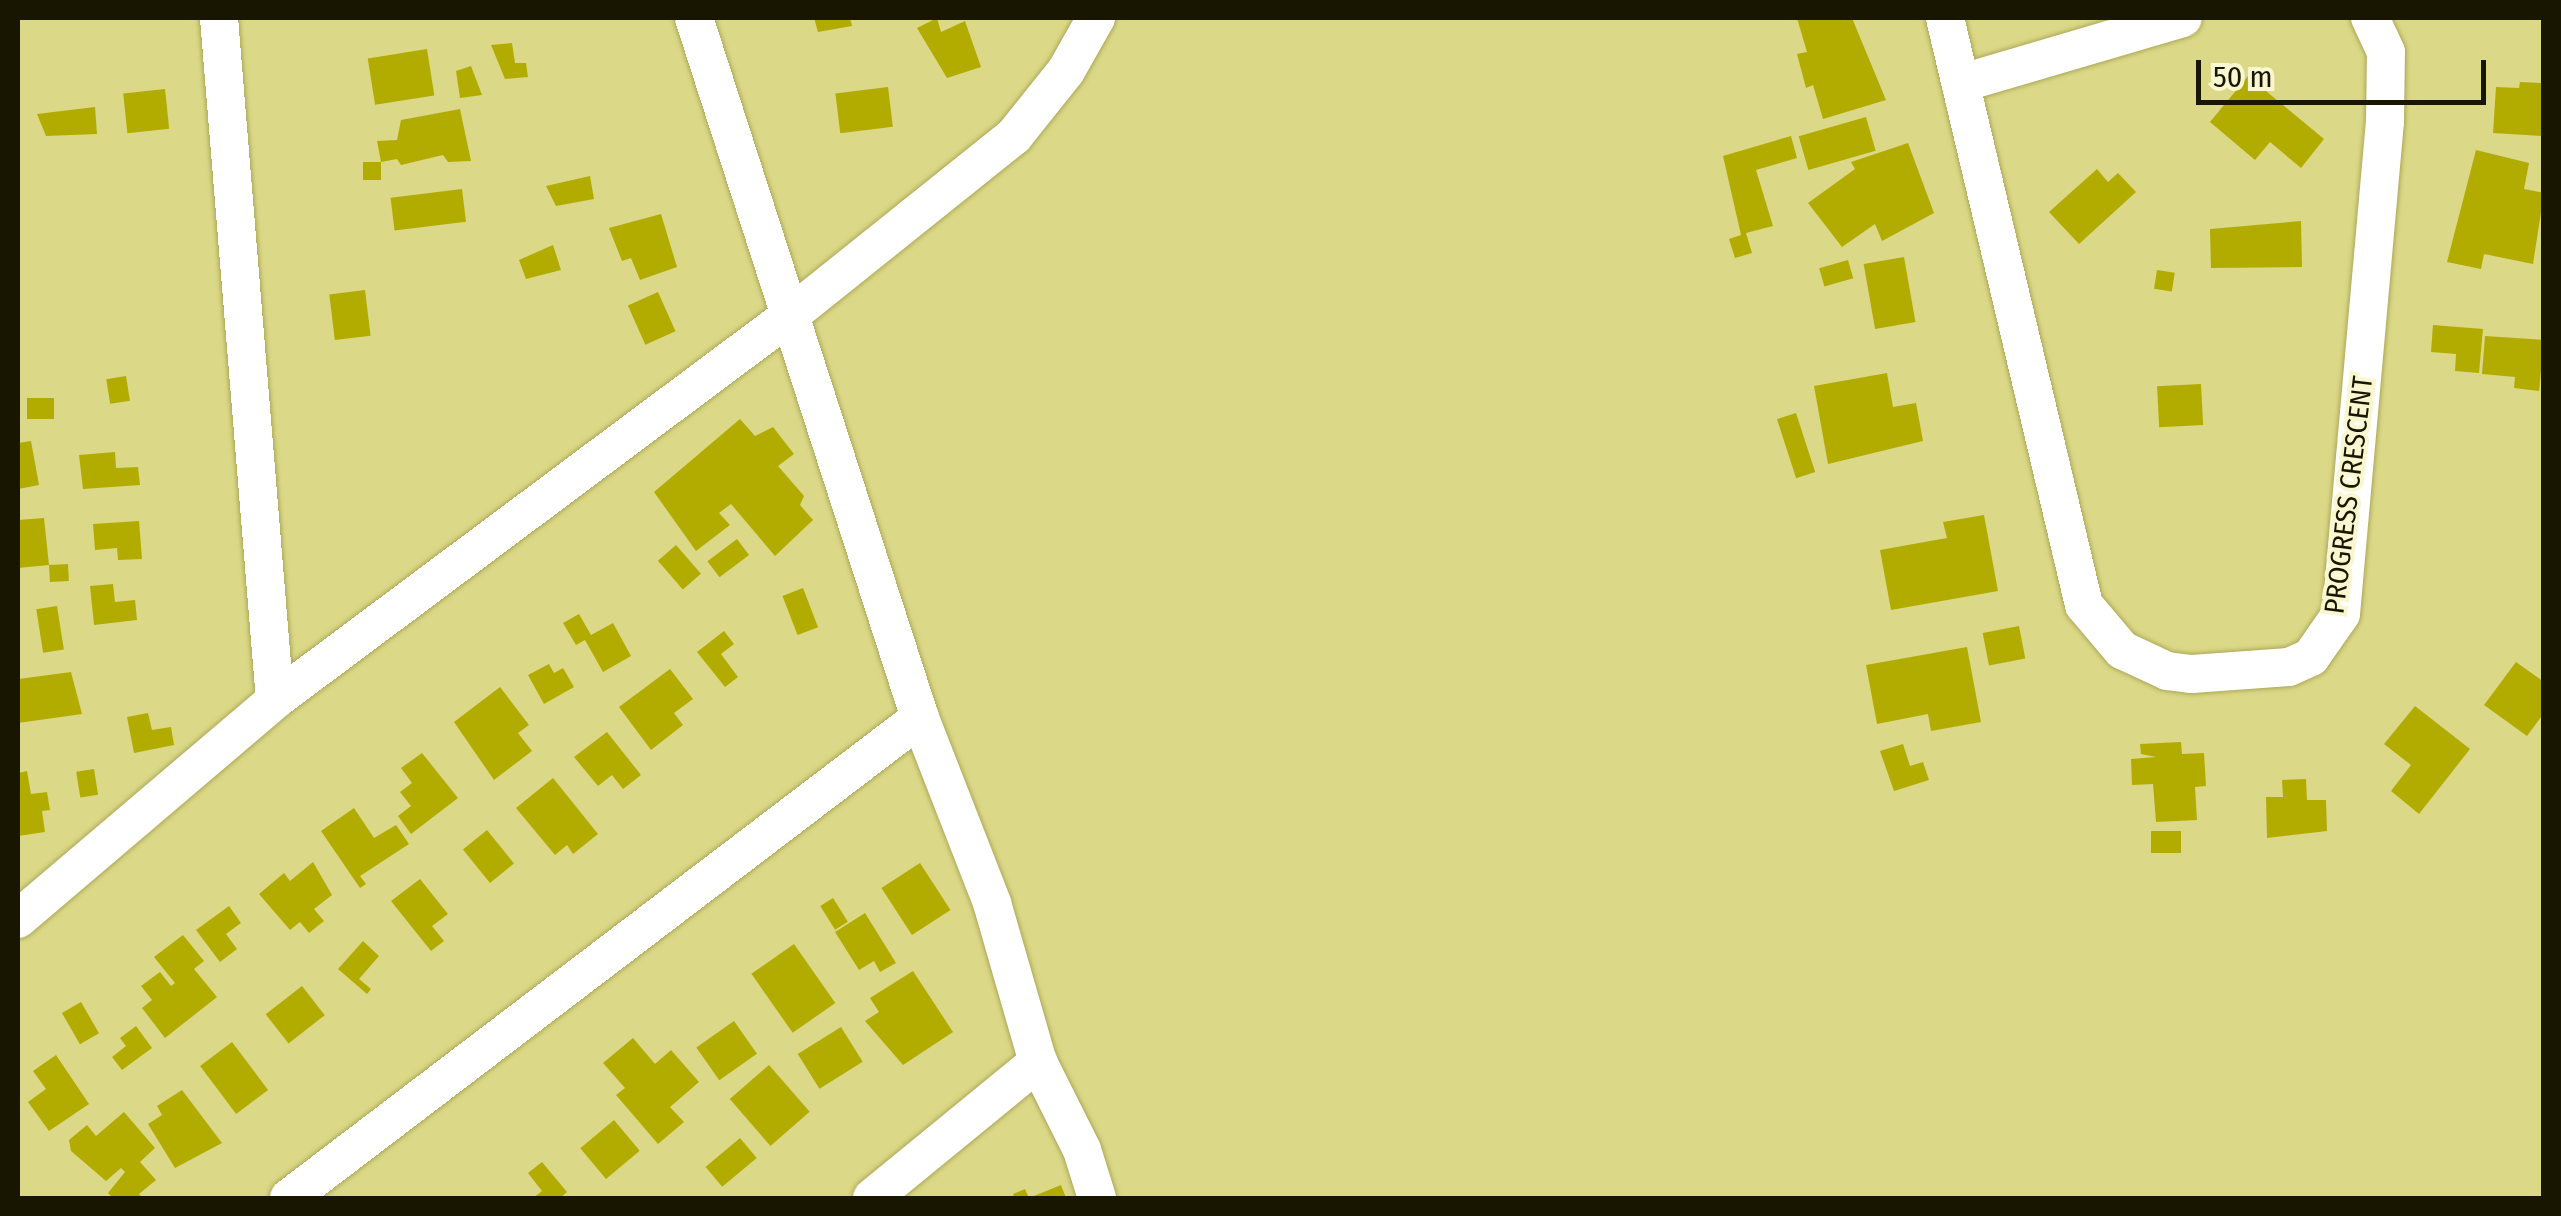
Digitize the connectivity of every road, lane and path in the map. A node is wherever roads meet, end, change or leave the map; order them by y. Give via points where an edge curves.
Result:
1 (218, 18) edge
2 (694, 18) edge
3 (1096, 18) edge
4 (1944, 18) edge
5 (2183, 18) edge
6 (2370, 18) edge
7 (1962, 82) junction
8 (788, 317) junction
9 (276, 700) junction
10 (920, 718) junction
11 (18, 919) edge
12 (1038, 1062) junction
13 (288, 1198) edge
14 (872, 1198) edge
15 (1098, 1198) edge

1 - 9 street
2 - 8 street
3 - 8 street via 1066,71 1014,136
4 - 7 street, PROGRESS CRESCENT
5 - 7 street
6 - 7 street, PROGRESS CRESCENT via 2386,52 2384,122 2341,614 2311,657 2288,667 2167,671 2122,650 2084,605
8 - 9 street
8 - 10 street
9 - 11 street
10 - 12 street via 992,903
10 - 13 street
12 - 14 street
12 - 15 street

